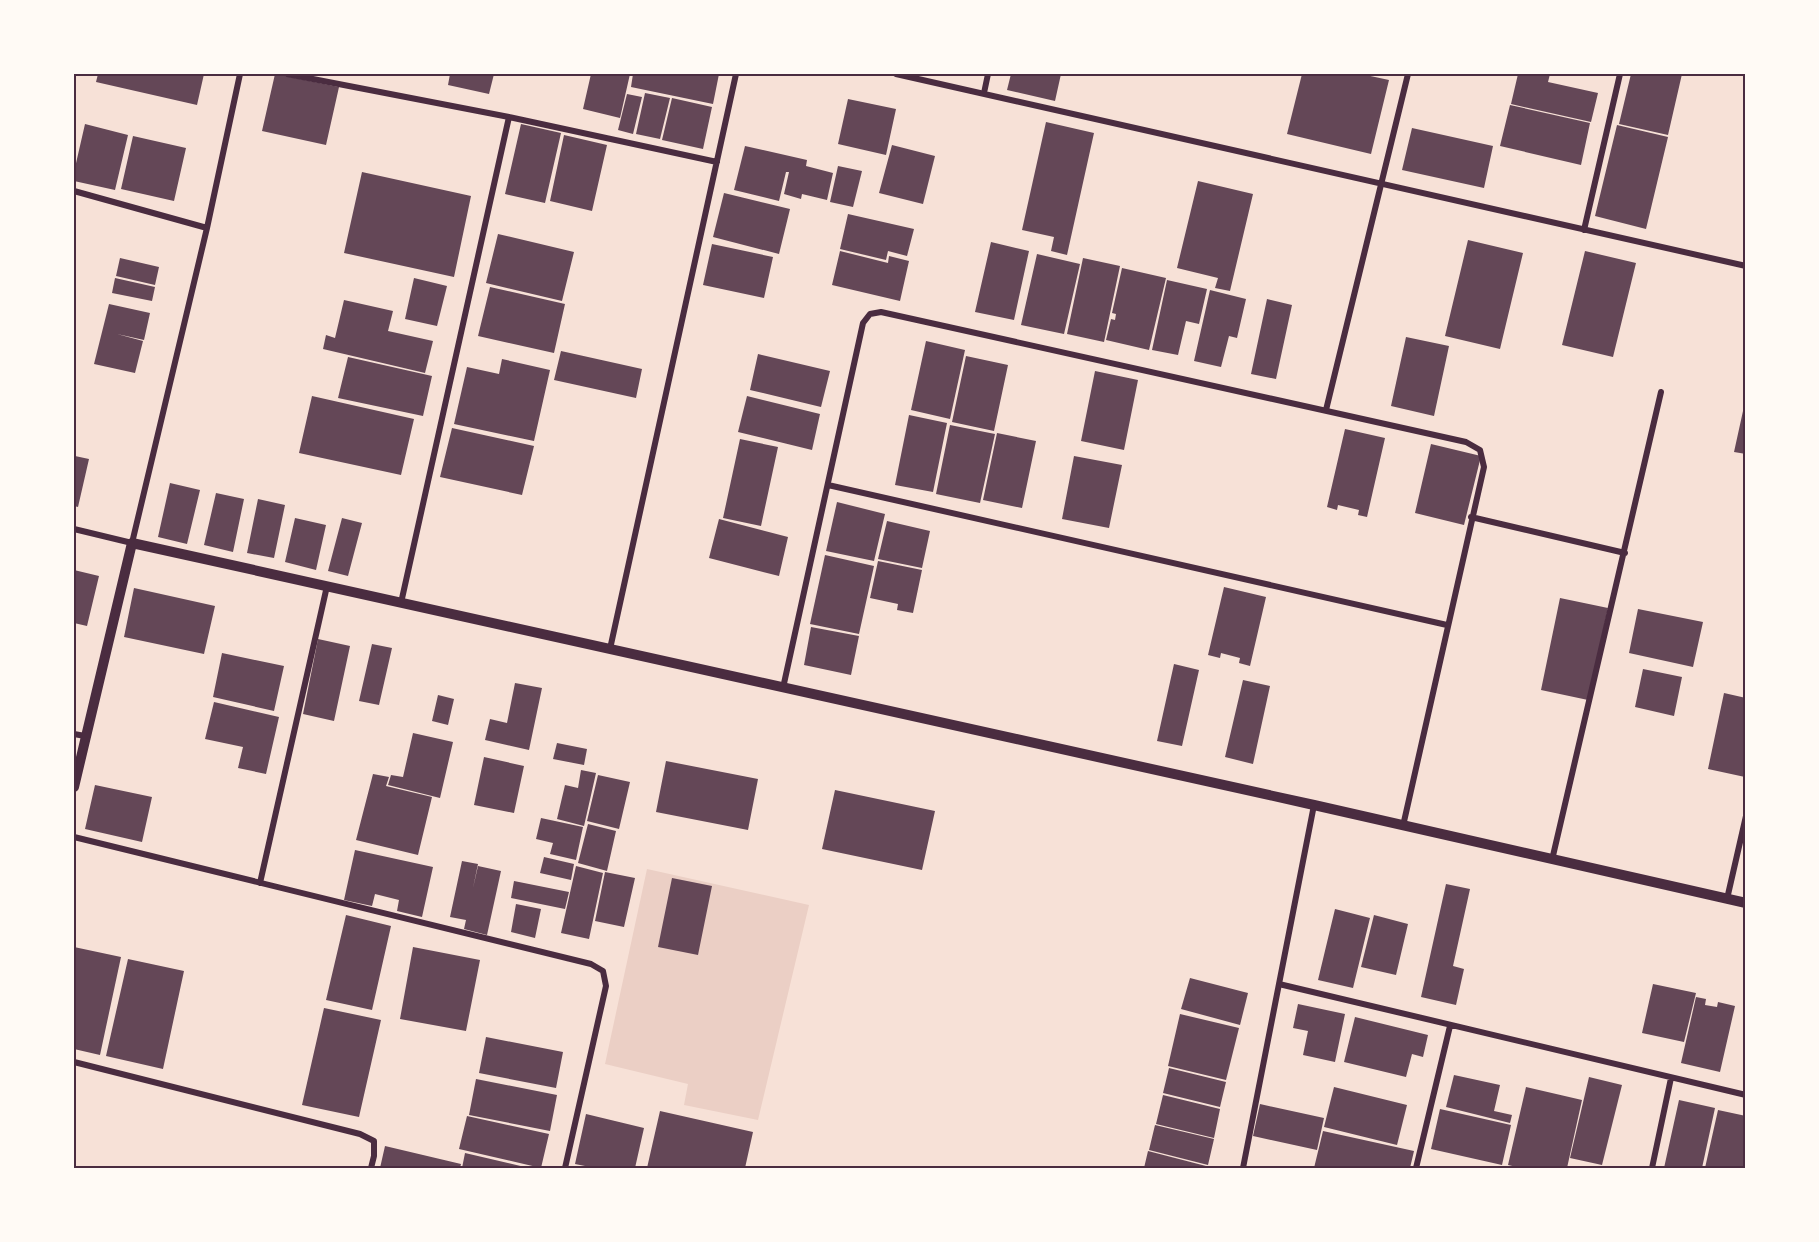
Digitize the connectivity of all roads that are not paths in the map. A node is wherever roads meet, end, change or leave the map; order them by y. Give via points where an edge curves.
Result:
1 (240, 74) edge
2 (287, 74) edge
3 (736, 74) edge
4 (896, 74) edge
5 (988, 74) edge
6 (1408, 74) edge
7 (1620, 74) edge
8 (984, 93) junction
9 (509, 117) junction
10 (717, 162) junction
11 (1382, 184) junction
12 (74, 191) edge
13 (207, 228) junction
14 (1584, 230) junction
15 (1746, 266) edge
16 (1661, 392) dead end
17 (1326, 410) junction
18 (828, 485) junction
19 (1471, 517) junction
20 (74, 529) edge
21 (132, 543) junction
22 (1625, 553) junction
23 (327, 586) junction
24 (401, 603) junction
25 (1447, 625) junction
26 (610, 650) junction
27 (783, 688) junction
28 (79, 735) edge
29 (74, 787) edge
30 (1314, 805) junction
31 (1746, 816) edge
32 (1403, 827) junction
33 (74, 837) edge
34 (1552, 860) junction
35 (260, 883) junction
36 (1727, 899) junction
37 (1746, 903) edge
38 (1279, 984) junction
39 (1450, 1026) junction
40 (74, 1062) edge
41 (1671, 1078) junction
42 (1746, 1095) edge
43 (371, 1168) edge
44 (565, 1168) edge
45 (1243, 1168) edge
46 (1416, 1168) edge
47 (1652, 1168) edge

1 - 13 street
2 - 9 street
3 - 10 street
4 - 8 street
5 - 8 street
6 - 11 street
7 - 14 street
8 - 11 street
9 - 10 street
9 - 24 street
10 - 26 street
11 - 14 street
11 - 17 street
12 - 13 street
13 - 21 street
14 - 15 street
16 - 22 street
17 - 18 street via 881,312 870,314 863,323
17 - 19 street via 1466,442 1480,450 1484,467
18 - 25 street
18 - 27 street
19 - 22 street
19 - 25 street
20 - 21 street
21 - 23 street
21 - 28 street
22 - 34 street
23 - 24 street
23 - 35 street
24 - 26 street
25 - 32 street
26 - 27 street
27 - 30 street
28 - 29 street
30 - 32 street
30 - 38 street
31 - 36 street
32 - 34 street
33 - 35 street
34 - 36 street
35 - 44 street via 591,964 603,971 606,986
36 - 37 street
38 - 39 street
38 - 45 street
39 - 41 street
39 - 46 street
40 - 43 street via 360,1134 374,1141
41 - 42 street
41 - 47 street

